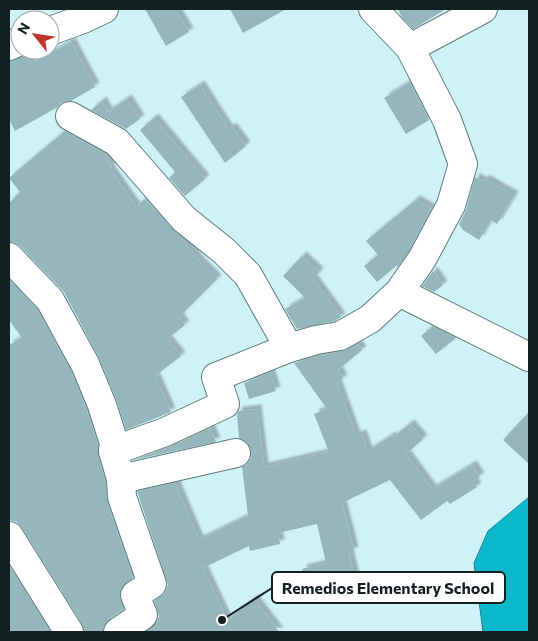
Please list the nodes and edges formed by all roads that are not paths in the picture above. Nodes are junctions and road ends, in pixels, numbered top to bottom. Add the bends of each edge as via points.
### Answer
1 (104, 9) edge
2 (373, 9) edge
3 (483, 9) edge
4 (60, 27) edge
5 (410, 48) junction
6 (70, 116) dead end
7 (9, 257) edge
8 (399, 292) junction
9 (289, 348) junction
10 (529, 357) edge
11 (113, 451) junction
12 (236, 453) dead end
13 (121, 479) junction
14 (9, 536) edge
15 (69, 632) edge
16 (118, 632) edge

1 - 4 street
2 - 5 street
3 - 5 street
5 - 8 street via 447,120 463,164 451,205 422,259
6 - 9 street via 117,142 184,219 248,275
7 - 11 street via 50,300 86,364 114,443
8 - 9 street via 370,319 340,336
8 - 10 street
9 - 11 street via 216,377 225,404 166,432
11 - 13 street
12 - 13 street
13 - 16 street via 122,498 152,584 135,595 144,615
14 - 15 street

